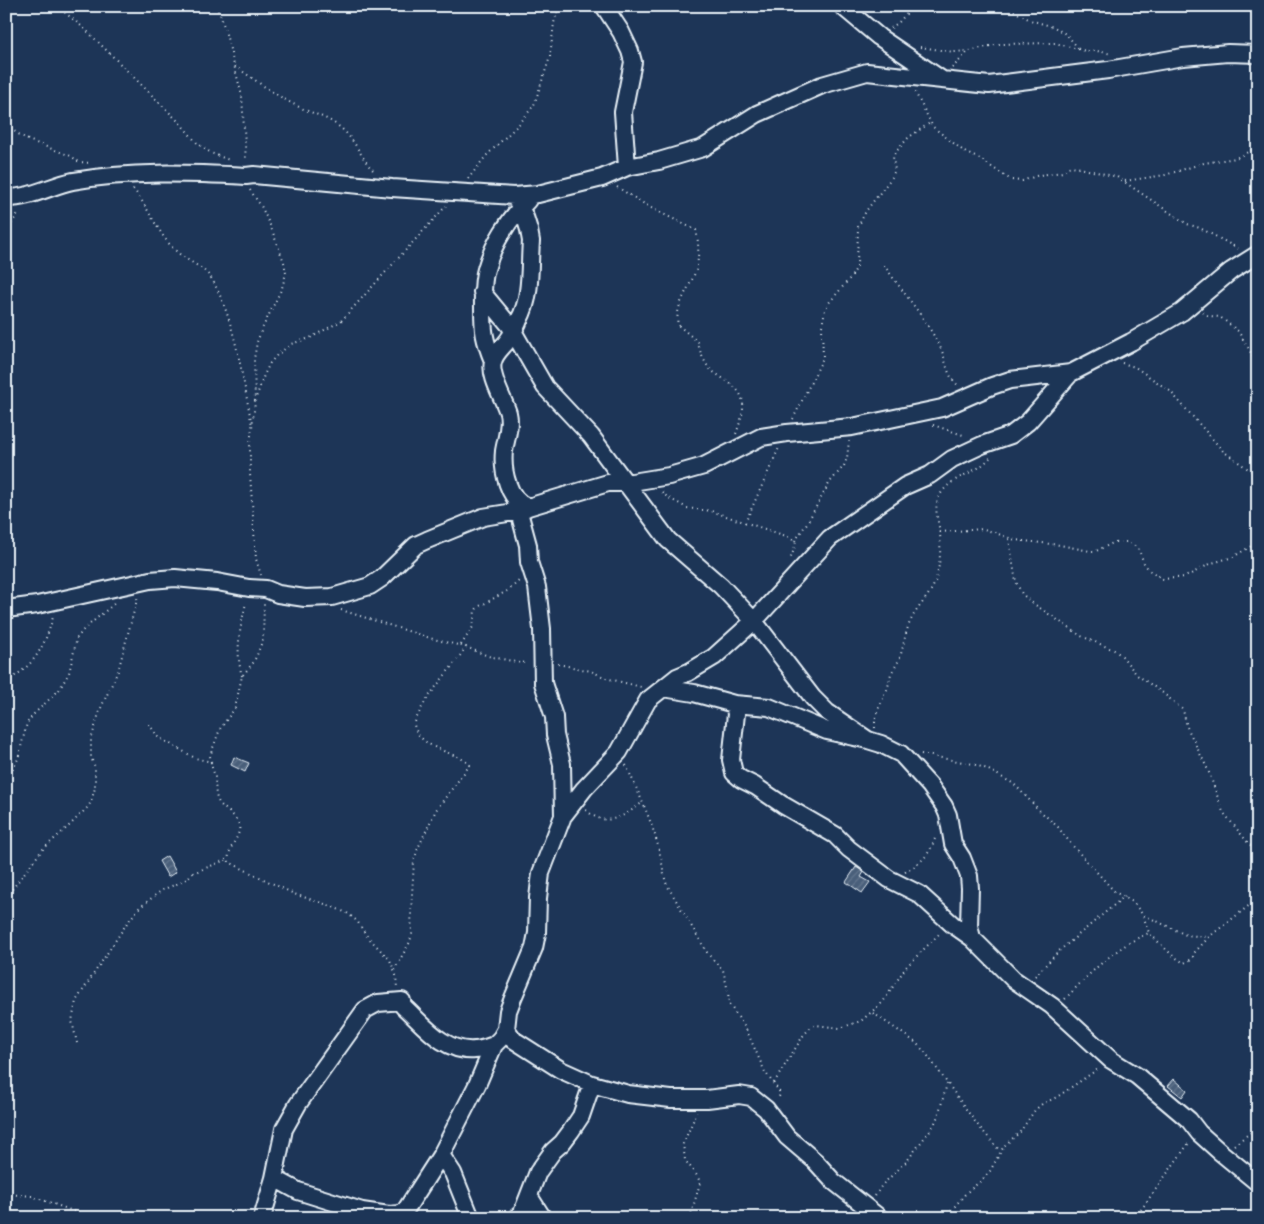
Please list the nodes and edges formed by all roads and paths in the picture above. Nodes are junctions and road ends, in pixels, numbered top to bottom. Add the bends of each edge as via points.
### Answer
1 (57, 6) edge
2 (215, 6) edge
3 (559, 6) edge
4 (604, 6) edge
5 (842, 6) edge
6 (913, 6) edge
7 (1005, 6) edge
8 (890, 30) dead end
9 (916, 46) dead end
10 (1079, 49) junction
11 (969, 51) junction
12 (1113, 54) dead end
13 (1258, 54) edge
14 (234, 65) junction
15 (913, 78) junction
16 (943, 80) junction
17 (930, 123) junction
18 (6, 126) edge
19 (1258, 147) edge
20 (231, 161) dead end
21 (94, 165) dead end
22 (627, 167) junction
23 (121, 175) junction
24 (246, 176) junction
25 (602, 178) junction
26 (1125, 181) junction
27 (392, 188) junction
28 (458, 192) junction
29 (6, 198) edge
30 (518, 201) junction
31 (1257, 254) edge
32 (884, 265) dead end
33 (482, 292) junction
34 (1192, 303) junction
35 (513, 330) junction
36 (493, 360) junction
37 (1120, 362) dead end
38 (1258, 367) edge
39 (1071, 373) junction
40 (974, 394) junction
41 (254, 404) junction
42 (932, 425) dead end
43 (252, 427) junction
44 (852, 427) junction
45 (787, 433) junction
46 (987, 451) junction
47 (727, 454) junction
48 (669, 476) junction
49 (1258, 476) edge
50 (626, 483) junction
51 (521, 505) junction
52 (745, 523) junction
53 (940, 532) junction
54 (1009, 538) junction
55 (795, 541) junction
56 (1258, 542) edge
57 (530, 563) junction
58 (142, 582) junction
59 (787, 585) junction
60 (249, 588) junction
61 (266, 589) junction
62 (57, 600) junction
63 (117, 601) dead end
64 (6, 609) edge
65 (338, 610) dead end
66 (754, 621) junction
67 (460, 645) junction
68 (466, 647) junction
69 (544, 661) junction
70 (242, 676) junction
71 (6, 681) edge
72 (661, 689) junction
73 (734, 704) junction
74 (149, 724) dead end
75 (874, 742) junction
76 (619, 752) junction
77 (901, 754) junction
78 (211, 762) junction
79 (6, 783) edge
80 (575, 800) junction
81 (643, 802) junction
82 (563, 816) junction
83 (937, 833) dead end
84 (1258, 852) edge
85 (228, 859) junction
86 (889, 879) junction
87 (1125, 896) junction
88 (6, 897) edge
89 (1258, 901) edge
90 (1143, 915) junction
91 (952, 924) junction
92 (1149, 934) junction
93 (1209, 937) junction
94 (972, 938) junction
95 (394, 970) junction
96 (1028, 989) junction
97 (402, 1002) junction
98 (1056, 1009) junction
99 (872, 1013) junction
100 (506, 1029) junction
101 (77, 1043) dead end
102 (494, 1045) junction
103 (1111, 1060) junction
104 (774, 1083) junction
105 (947, 1083) junction
106 (592, 1084) junction
107 (698, 1099) junction
108 (768, 1113) junction
109 (1258, 1128) edge
110 (1199, 1133) junction
111 (1218, 1151) junction
112 (1000, 1152) junction
113 (441, 1155) junction
114 (274, 1178) junction
115 (1258, 1183) edge
116 (6, 1194) edge
117 (529, 1196) junction
118 (875, 1213) edge
119 (92, 1218) edge
120 (262, 1218) edge
121 (471, 1218) edge
122 (516, 1218) edge
123 (543, 1218) edge
124 (690, 1218) edge
125 (945, 1218) edge
126 (1135, 1218) edge

1 - 20 path via 86,30 198,144
2 - 14 path
3 - 28 path via 550,56 534,105 486,156
4 - 22 street via 621,32 633,62 623,112
5 - 16 street via 878,37
6 - 8 path
7 - 10 path via 1030,20 1054,27 1067,35
9 - 11 path
10 - 11 path via 1055,43 1012,43
10 - 12 path
11 - 16 path
13 - 16 street via 1183,56 1108,70 989,85
14 - 24 path via 244,109
14 - 27 path via 264,87 345,131 367,164
15 - 16 street
15 - 17 path
15 - 22 street via 867,72 822,85 756,114 704,148
17 - 26 path via 966,153 980,158 1017,182 1063,172 1072,166 1110,174
17 - 45 path via 909,137 894,154 892,177 858,227 857,267 825,310 823,358
18 - 21 path via 28,140 79,162
19 - 26 path via 1236,158
22 - 25 street
23 - 24 street
23 - 29 street via 72,182
23 - 43 path via 138,195 165,239 212,278 233,336
24 - 27 street via 254,174
24 - 41 path via 275,238 286,273 257,342
25 - 30 street
25 - 47 path via 651,208 696,230 696,268 676,316 678,326 698,342 699,352 710,369 737,390 743,402 739,426
26 - 31 path via 1187,224
27 - 28 street
28 - 30 street
28 - 41 path via 341,321 291,344 277,355 264,375
30 - 33 street via 492,250
30 - 35 street via 530,232 529,279 527,301
31 - 34 street
32 - 40 path via 941,349 950,376
33 - 35 street
33 - 36 street via 484,341
34 - 38 path via 1206,314 1220,317 1238,331
34 - 39 street via 1131,342
35 - 36 street
35 - 50 street via 545,387 591,436
36 - 51 street via 493,371 508,414 504,453 506,475 510,489
37 - 49 path via 1136,367 1170,391 1223,451
39 - 40 street via 1010,380
39 - 46 street via 1017,431
40 - 44 street via 942,408
41 - 43 path
42 - 46 path via 959,433
43 - 61 path via 253,530 256,559
44 - 45 street
44 - 55 path via 844,466 830,482
45 - 47 street via 761,437
45 - 52 path
46 - 53 path via 975,470 957,479 942,493 936,509
46 - 59 street via 952,459 930,476 905,486 830,538
47 - 48 street via 704,466
48 - 50 street
48 - 52 path via 662,491 667,497 687,508 711,511
50 - 51 street via 608,483 550,502
50 - 66 street via 668,540 721,586
51 - 57 street
51 - 61 street via 416,545 382,578 354,592 332,598 305,598
52 - 55 path
53 - 54 path via 984,529
53 - 75 path via 935,584 911,619 899,660 877,712
54 - 56 path via 1090,551 1115,542 1128,542 1138,548 1149,570 1163,579 1185,577 1212,563 1233,557
54 - 84 path via 1016,582 1022,594 1081,636 1114,650 1137,675 1183,710 1223,812
55 - 59 path via 796,548 787,570
57 - 67 path via 522,578 509,590 478,607 474,626
57 - 69 street via 537,587
58 - 60 street via 175,578
58 - 62 street
58 - 88 path via 118,671 100,710 91,740 91,758 95,767 91,802 42,850
59 - 66 street
60 - 61 street
60 - 70 path via 238,642
61 - 70 path via 263,639 253,663
62 - 64 street
62 - 71 path via 45,642 37,656
63 - 79 path via 77,638 69,673 59,690 27,723 18,759
65 - 67 path
66 - 72 street via 714,657
66 - 75 street via 813,698 827,712
67 - 68 path
68 - 69 path via 521,663
68 - 95 path via 427,700 415,723 414,728 436,748 470,766 436,810 418,848 414,861 412,934
69 - 72 path via 591,671 633,686
69 - 82 street via 543,683 554,717 562,764
70 - 78 path via 235,708 220,729 210,756
72 - 73 street via 694,693
72 - 76 street via 648,700
73 - 75 street via 769,707 827,731
73 - 86 street via 736,714 731,760 734,773 835,835
74 - 78 path via 158,737 195,758
75 - 77 street
76 - 80 street
76 - 81 path
77 - 87 path via 962,760 1014,784 1058,826 1116,892
77 - 94 street via 930,786 948,815 953,844 969,876
78 - 85 path via 217,798 239,824
80 - 81 path via 594,817 604,819 618,818
80 - 82 street
81 - 104 path via 665,879 708,954 723,970 728,1004 746,1029 765,1072
82 - 100 street via 542,874 534,948 508,1011
83 - 86 path via 923,861
85 - 95 path via 235,866 284,890 347,913 386,955
85 - 101 path via 162,890 139,908 76,1001 72,1021
86 - 91 street via 919,894
87 - 90 path
87 - 96 path via 1059,951
89 - 93 path
90 - 92 path
90 - 93 path via 1186,935
91 - 94 street
91 - 99 path via 906,967
92 - 93 path via 1184,963 1192,959
92 - 98 path via 1114,952
94 - 96 street via 1013,979
95 - 97 path
96 - 98 street
97 - 102 street via 428,1030 460,1050
97 - 114 street via 378,1003 360,1017 284,1129
98 - 103 street
99 - 104 path via 861,1021 840,1028 816,1025 810,1028
99 - 105 path via 915,1042
100 - 102 street
100 - 106 street via 514,1040 535,1054
102 - 113 street
103 - 110 street via 1137,1076 1189,1120
103 - 112 path via 1042,1104
104 - 108 path via 780,1095
105 - 112 path
105 - 118 path via 934,1125 906,1162 882,1185
106 - 107 street via 647,1098
106 - 117 street via 580,1116 538,1172
107 - 108 street via 751,1097
107 - 124 path via 696,1114 683,1144 685,1160 700,1183
108 - 118 street via 787,1137 833,1181
109 - 111 path via 1235,1145
110 - 111 street
110 - 126 path
111 - 115 street
112 - 125 path via 990,1171
113 - 114 street via 405,1212 396,1215 362,1210 313,1196
113 - 121 street via 453,1173
114 - 120 street
116 - 119 path via 32,1196
117 - 122 street via 522,1213
117 - 123 street

